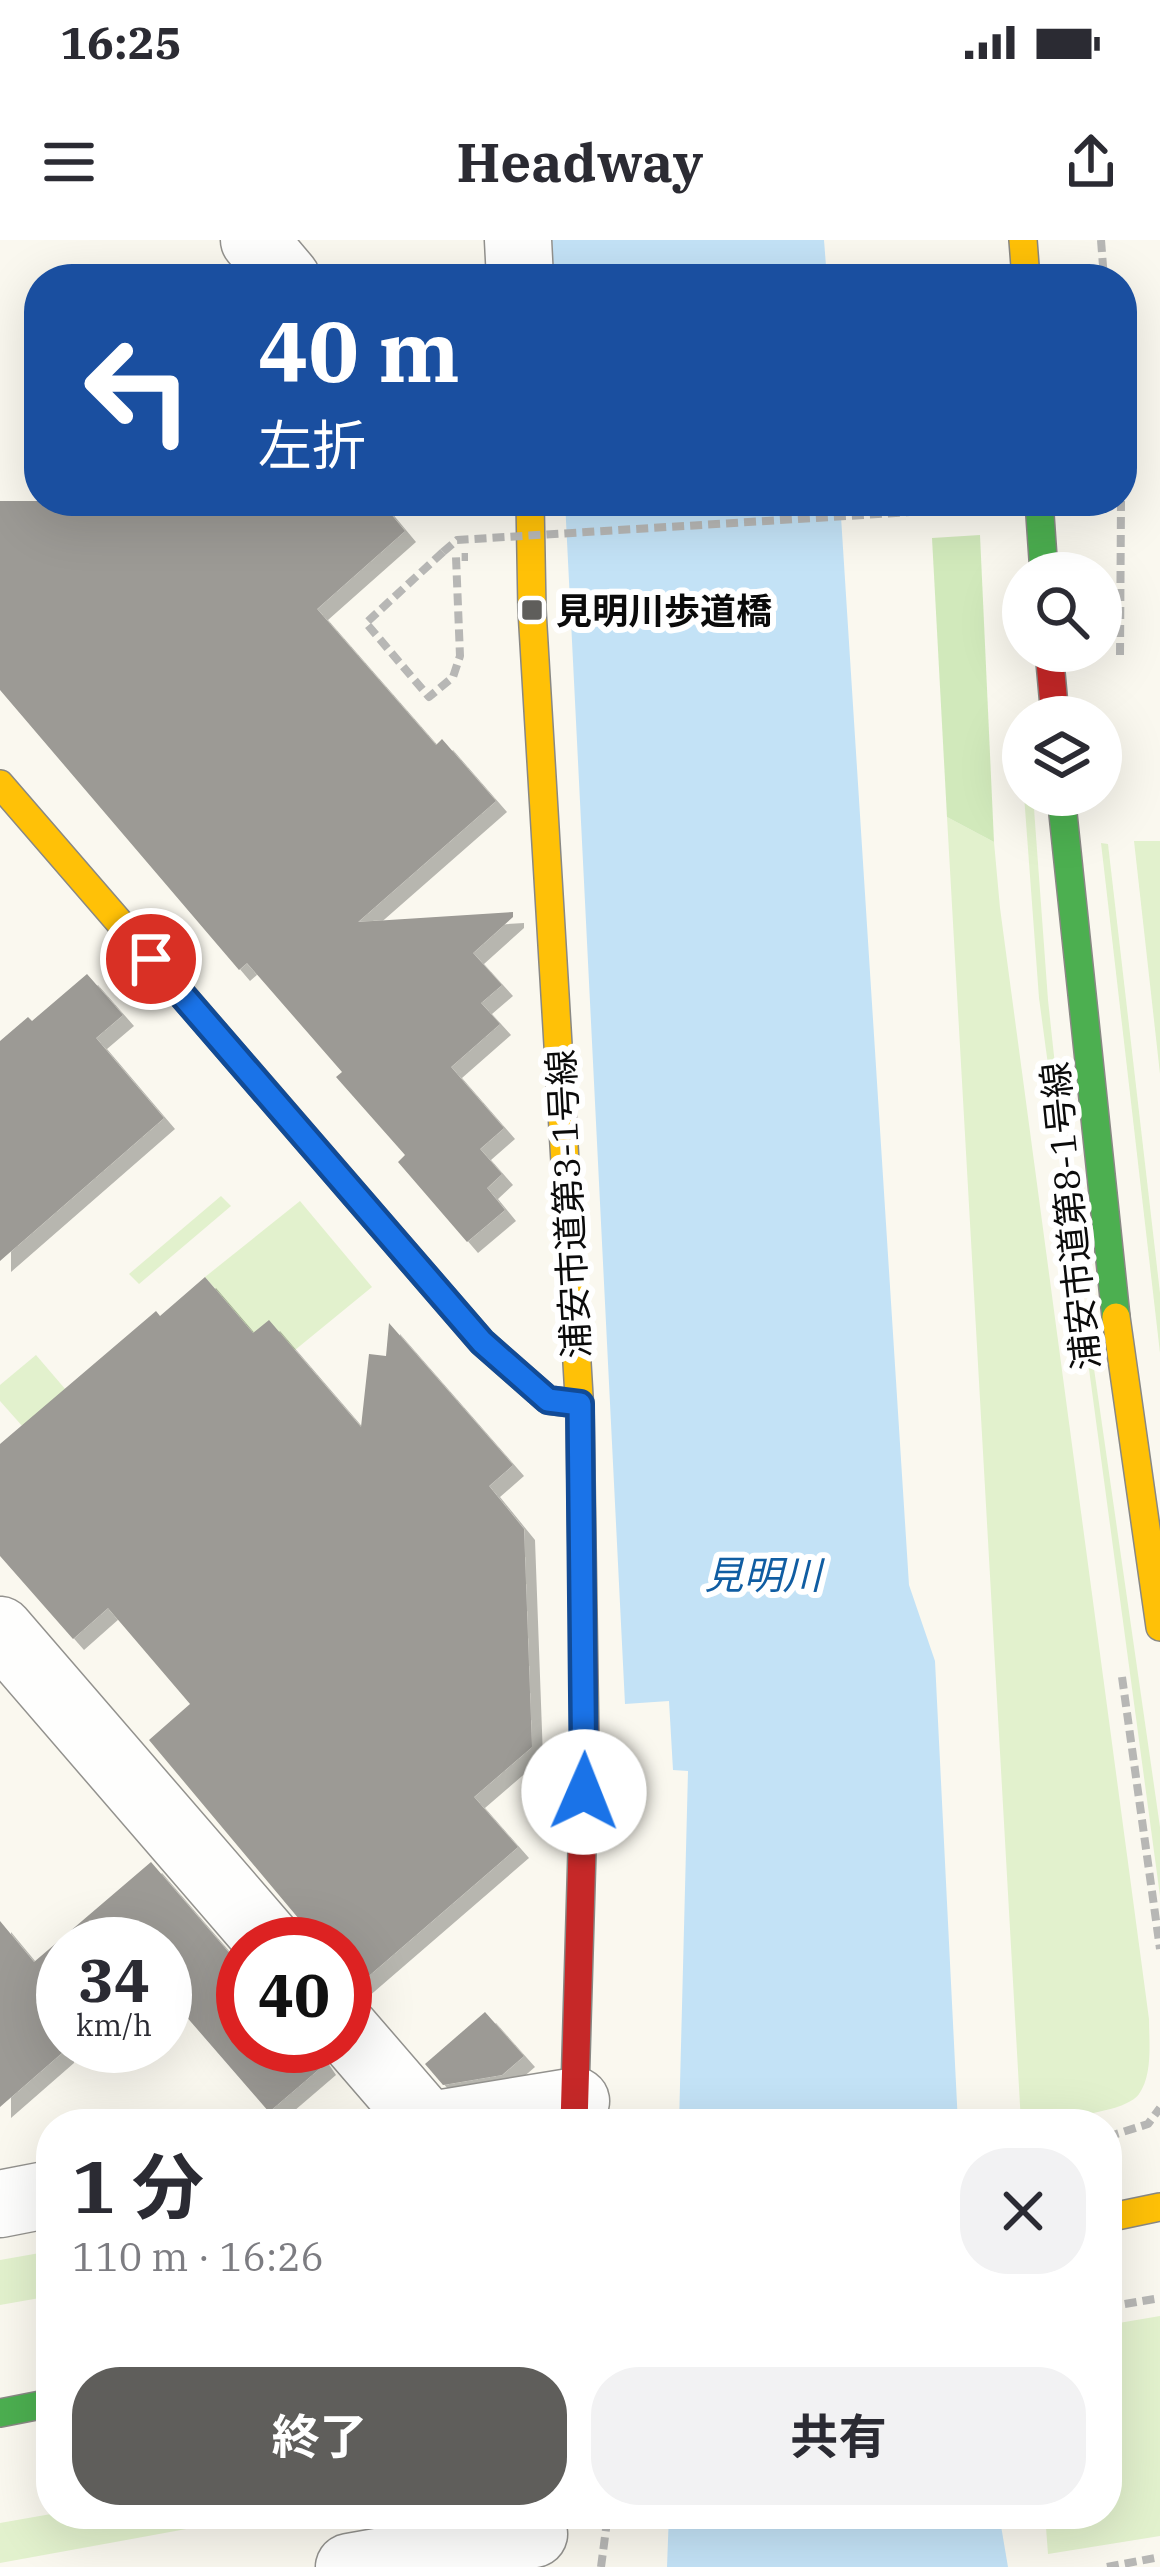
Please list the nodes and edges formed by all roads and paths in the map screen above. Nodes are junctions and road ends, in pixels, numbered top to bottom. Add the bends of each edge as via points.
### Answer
1 (254, 240) edge
2 (274, 264) edge
3 (519, 516) edge
4 (847, 516) edge
5 (1041, 516) edge
6 (1043, 552) edge
7 (457, 581) dead end
8 (0, 784) edge
9 (1063, 816) edge
10 (580, 1404) junction
11 (1160, 1627) edge
12 (0, 1630) edge
13 (249, 1917) edge
14 (372, 2058) edge
15 (1160, 2108) edge
16 (418, 2109) edge
17 (575, 2109) edge
18 (1122, 2132) edge
19 (36, 2197) edge
20 (0, 2204) edge
21 (1160, 2207) edge
22 (1122, 2215) edge
23 (1160, 2298) edge
24 (1122, 2304) edge
25 (36, 2406) edge
26 (0, 2413) edge
27 (606, 2529) edge
28 (533, 2538) edge
29 (1160, 2558) edge
30 (349, 2567) edge
31 (601, 2567) edge
32 (1107, 2567) edge

1 - 2 street
3 - 10 street, 浦安市道第3-1号線
4 - 7 path, bridge via 457,540 366,623 429,697 453,677 460,656
5 - 6 street
8 - 10 street via 482,1342 548,1400
9 - 11 street, 浦安市道第8-1号線 via 1119,1343
10 - 17 street, 浦安市道第3-1号線 via 585,1748
12 - 13 street
14 - 16 street
15 - 18 path via 1148,2124
19 - 20 street
21 - 22 street
23 - 24 path
25 - 26 street
27 - 31 path
28 - 30 street
29 - 32 path

